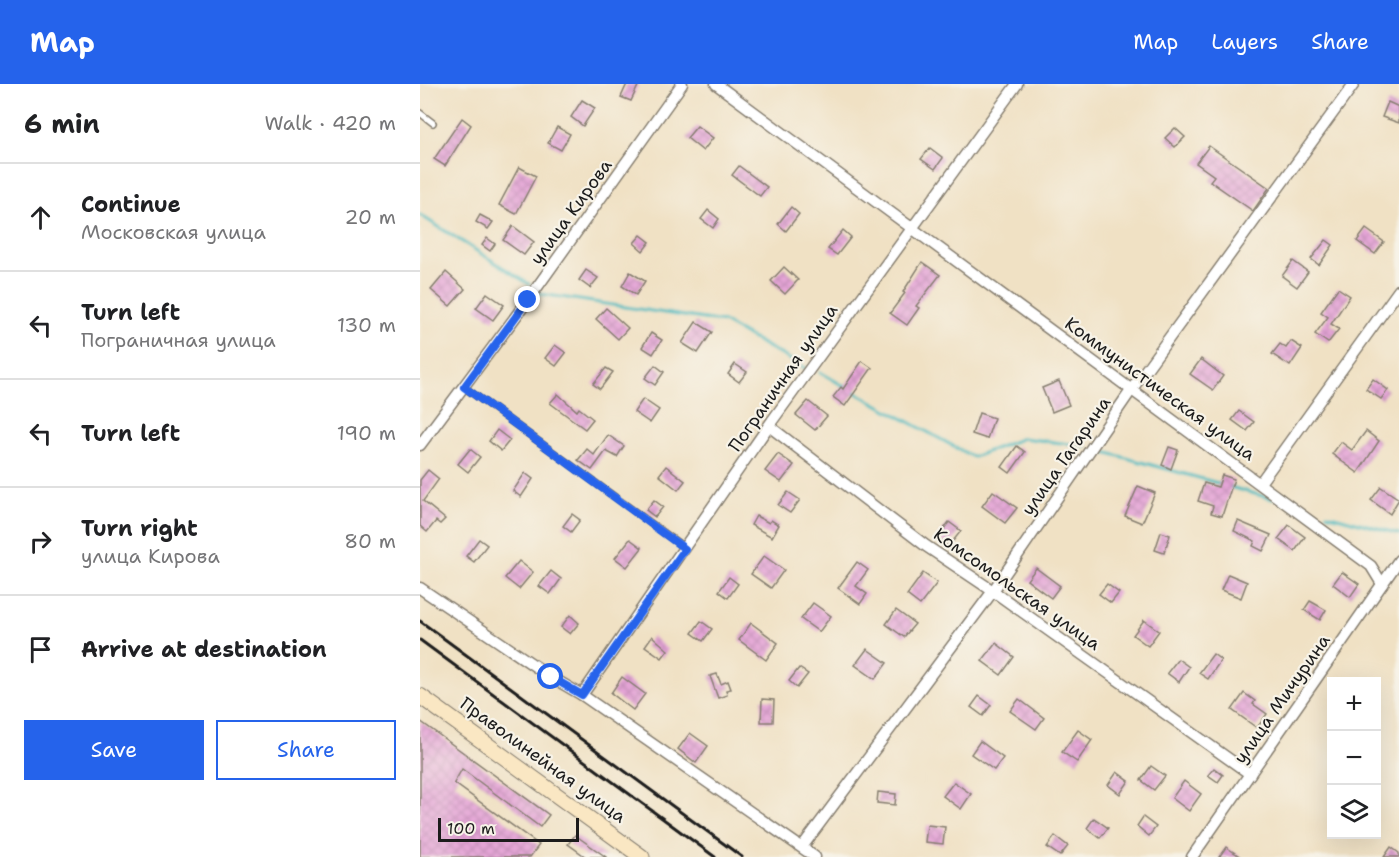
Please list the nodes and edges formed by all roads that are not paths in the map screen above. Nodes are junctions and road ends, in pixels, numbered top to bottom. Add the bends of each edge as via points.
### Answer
1 (682, 84) edge
2 (716, 84) edge
3 (1017, 84) edge
4 (1354, 84) edge
5 (420, 113) edge
6 (433, 123) dead end
7 (910, 229) junction
8 (1399, 290) edge
9 (464, 387) junction
10 (1132, 389) junction
11 (769, 426) junction
12 (420, 445) edge
13 (1260, 483) junction
14 (685, 549) junction
15 (1399, 560) edge
16 (1382, 584) junction
17 (420, 588) edge
18 (993, 591) junction
19 (582, 695) junction
20 (420, 696) edge
21 (1250, 774) junction
22 (802, 847) junction
23 (642, 857) edge
24 (815, 857) edge
25 (1192, 857) edge

1 - 9 street, улица Кирова
2 - 7 street, Коммунистическая улица
3 - 7 street, Пограничная улица
4 - 10 street, улица Гагарина
5 - 6 lane
7 - 10 street, Коммунистическая улица
7 - 11 street, Пограничная улица
8 - 13 street
9 - 12 street, улица Кирова
9 - 14 lane
10 - 13 street, Коммунистическая улица
10 - 18 street, улица Гагарина
11 - 14 street, Пограничная улица
11 - 18 street, Комсомольская улица via 926,546
13 - 16 street, Коммунистическая улица via 1371,566
14 - 19 street, Пограничная улица
15 - 16 street, улица Мичурина
16 - 21 street, улица Мичурина
17 - 19 street
18 - 21 street, Комсомольская улица
18 - 22 street, улица Гагарина
19 - 22 street
20 - 23 main road, Праволинейная улица
21 - 25 street, улица Мичурина
22 - 24 street

